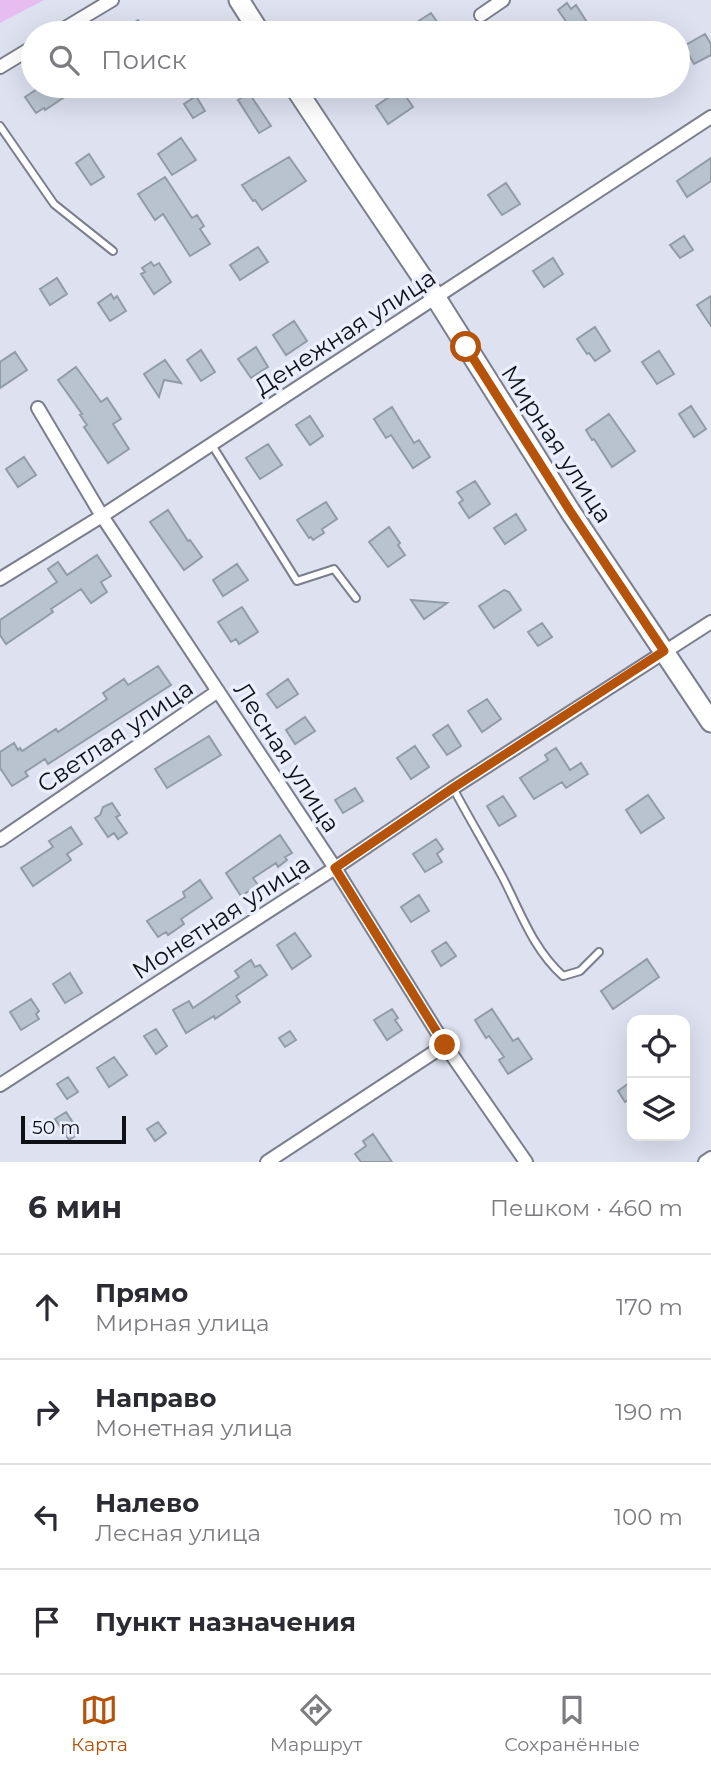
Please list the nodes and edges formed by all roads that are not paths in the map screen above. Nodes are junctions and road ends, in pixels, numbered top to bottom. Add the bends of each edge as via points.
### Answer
1 (112, 0) edge
2 (239, 0) edge
3 (503, 0) edge
4 (481, 15) dead end
5 (77, 21) edge
6 (252, 21) edge
7 (21, 54) edge
8 (0, 67) edge
9 (302, 98) edge
10 (711, 117) edge
11 (0, 126) edge
12 (113, 251) dead end
13 (436, 298) junction
14 (38, 408) dead end
15 (212, 445) junction
16 (102, 516) junction
17 (0, 579) edge
18 (356, 598) dead end
19 (711, 622) edge
20 (664, 651) junction
21 (218, 691) junction
22 (711, 722) edge
23 (453, 788) junction
24 (0, 840) edge
25 (335, 868) junction
26 (599, 952) dead end
27 (445, 1045) junction
28 (0, 1086) edge
29 (711, 1158) edge
30 (267, 1162) edge
31 (526, 1162) edge
32 (705, 1162) edge

1 - 5 street
2 - 6 street
3 - 4 street
7 - 8 street
9 - 13 street, Мирная улица
10 - 13 street, Денежная улица
11 - 12 lane via 54,204
13 - 15 street, Денежная улица
13 - 20 street, Мирная улица
14 - 16 street, Лесная улица
15 - 16 street, Денежная улица
15 - 18 lane via 297,581 334,569
16 - 17 street, Денежная улица
16 - 21 street, Лесная улица
19 - 20 street, Монетная улица
20 - 22 street, Мирная улица
20 - 23 street, Монетная улица
21 - 24 street, Светлая улица
21 - 25 street, Лесная улица
23 - 25 street, Монетная улица
23 - 26 lane via 534,943 557,971 563,976 580,971
25 - 27 street, Лесная улица
25 - 28 street, Монетная улица
27 - 30 street
27 - 31 street, Лесная улица
29 - 32 street

